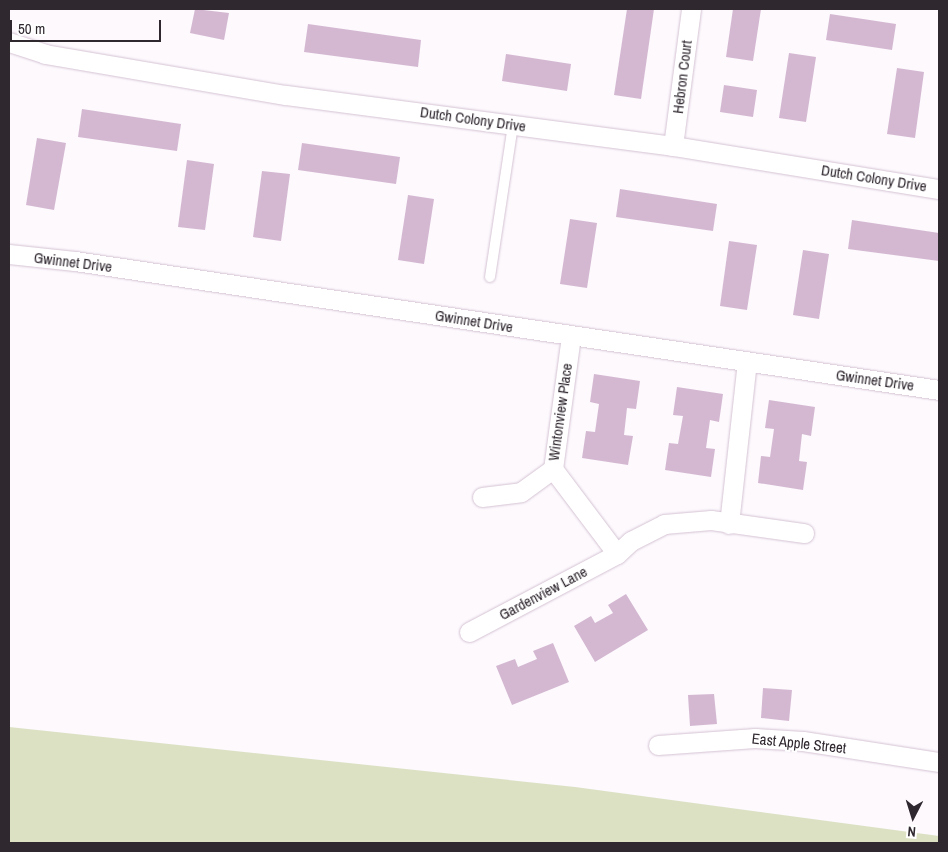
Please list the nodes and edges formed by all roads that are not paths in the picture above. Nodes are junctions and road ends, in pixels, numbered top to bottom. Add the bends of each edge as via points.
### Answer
1 (691, 9) edge
2 (9, 42) edge
3 (513, 124) junction
4 (673, 146) junction
5 (939, 189) edge
6 (9, 254) edge
7 (490, 277) dead end
8 (571, 336) junction
9 (747, 362) junction
10 (939, 390) edge
11 (553, 469) junction
12 (482, 496) dead end
13 (729, 524) junction
14 (804, 533) dead end
15 (617, 554) junction
16 (469, 632) dead end
17 (658, 745) dead end
18 (939, 762) edge

1 - 4 street, Hebron Court
2 - 3 street, Dutch Colony Drive via 45,54 266,91
3 - 4 street, Dutch Colony Drive
3 - 7 lane
4 - 5 street, Dutch Colony Drive
6 - 8 street, Gwinnet Drive via 85,262
8 - 9 street, Gwinnet Drive
8 - 11 street, Wintonview Place
9 - 10 street, Gwinnet Drive
9 - 13 street
11 - 12 street, Wintonview Place via 521,492
11 - 15 street
13 - 14 street, Gardenview Lane
13 - 15 street, Gardenview Lane via 692,519 664,524 631,541
15 - 16 street, Gardenview Lane
17 - 18 street, East Apple Street via 755,738 802,741

